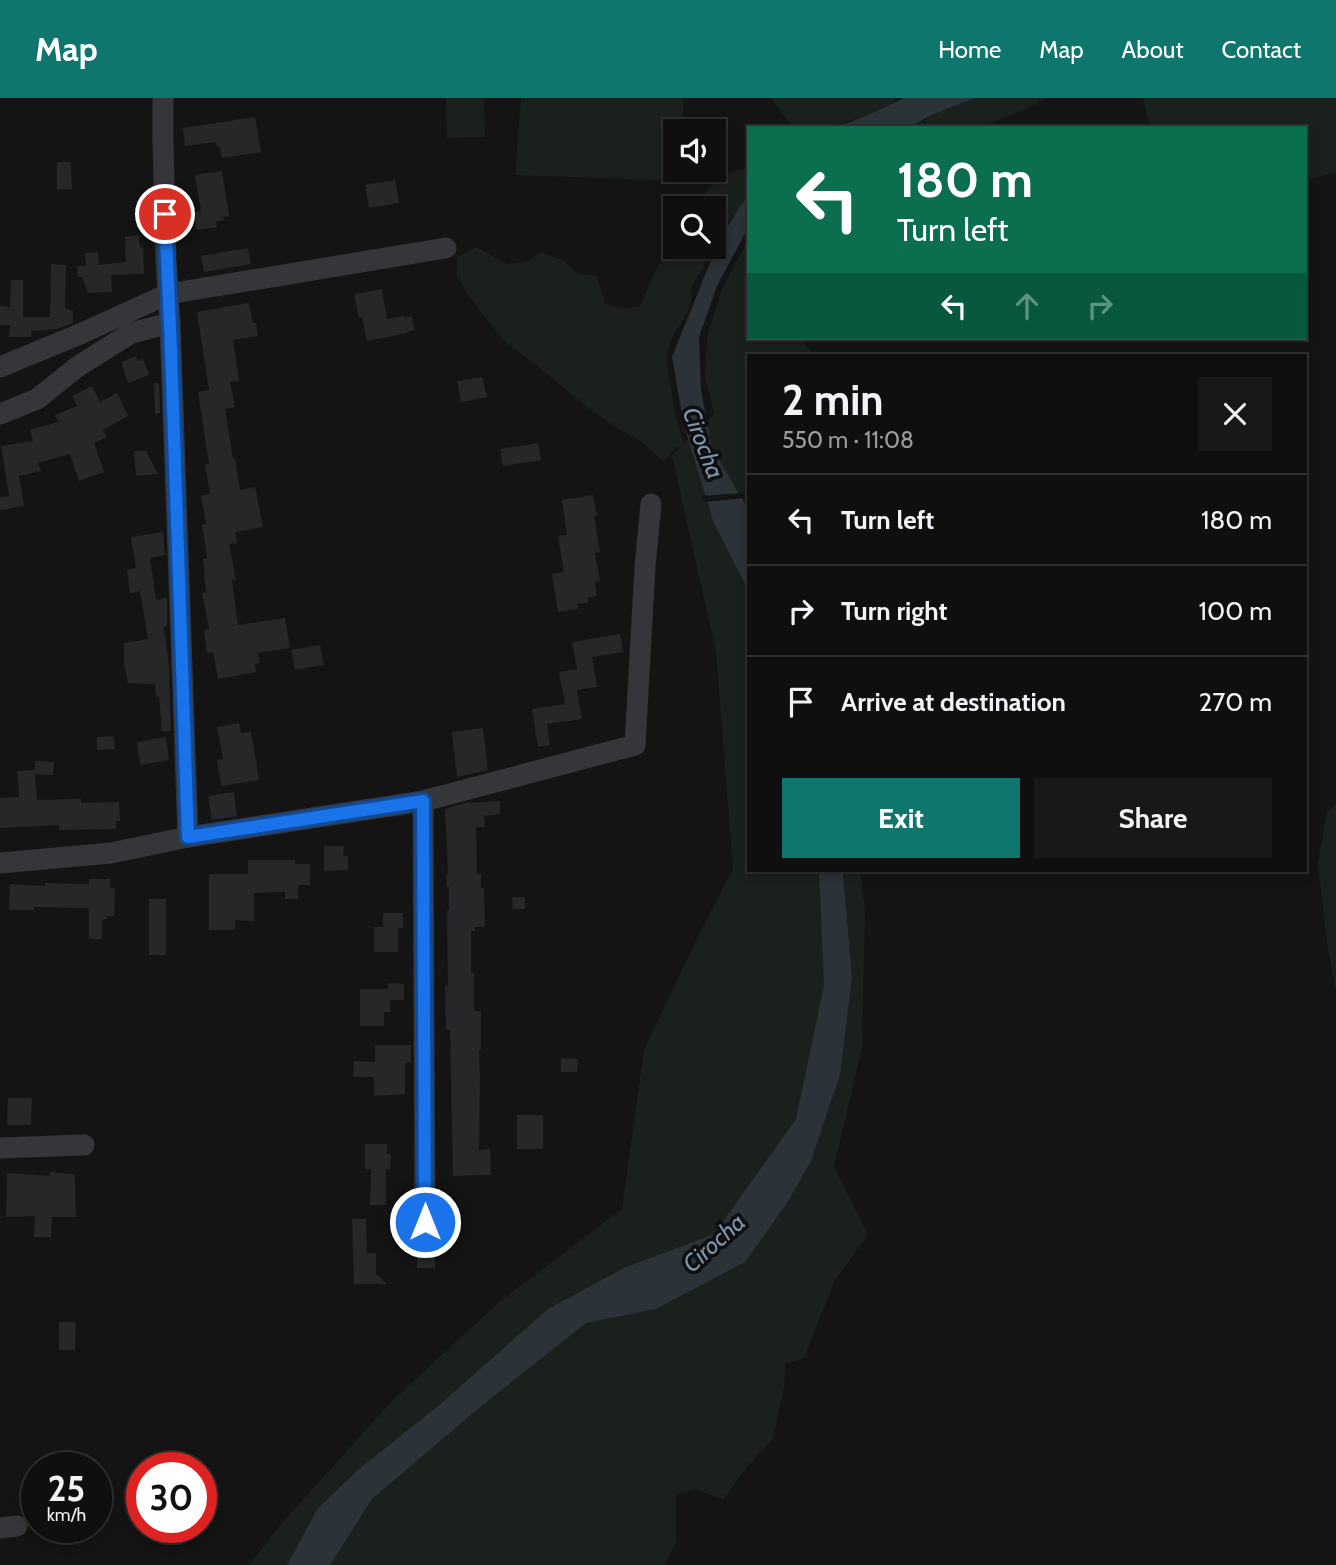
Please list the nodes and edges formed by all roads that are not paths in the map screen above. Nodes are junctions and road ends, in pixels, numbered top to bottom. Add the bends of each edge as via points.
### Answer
1 (163, 98) edge
2 (446, 248) dead end
3 (168, 294) junction
4 (170, 323) junction
5 (1, 367) edge
6 (0, 414) edge
7 (651, 504) dead end
8 (423, 801) junction
9 (188, 837) junction
10 (0, 863) edge
11 (84, 1145) dead end
12 (0, 1148) edge
13 (425, 1222) dead end

1 - 3 street
2 - 3 street
3 - 4 street
3 - 5 street
4 - 6 street via 131,333 37,399
4 - 9 street
7 - 8 street via 635,745
8 - 9 street
8 - 13 street
9 - 10 street via 111,853
11 - 12 street

